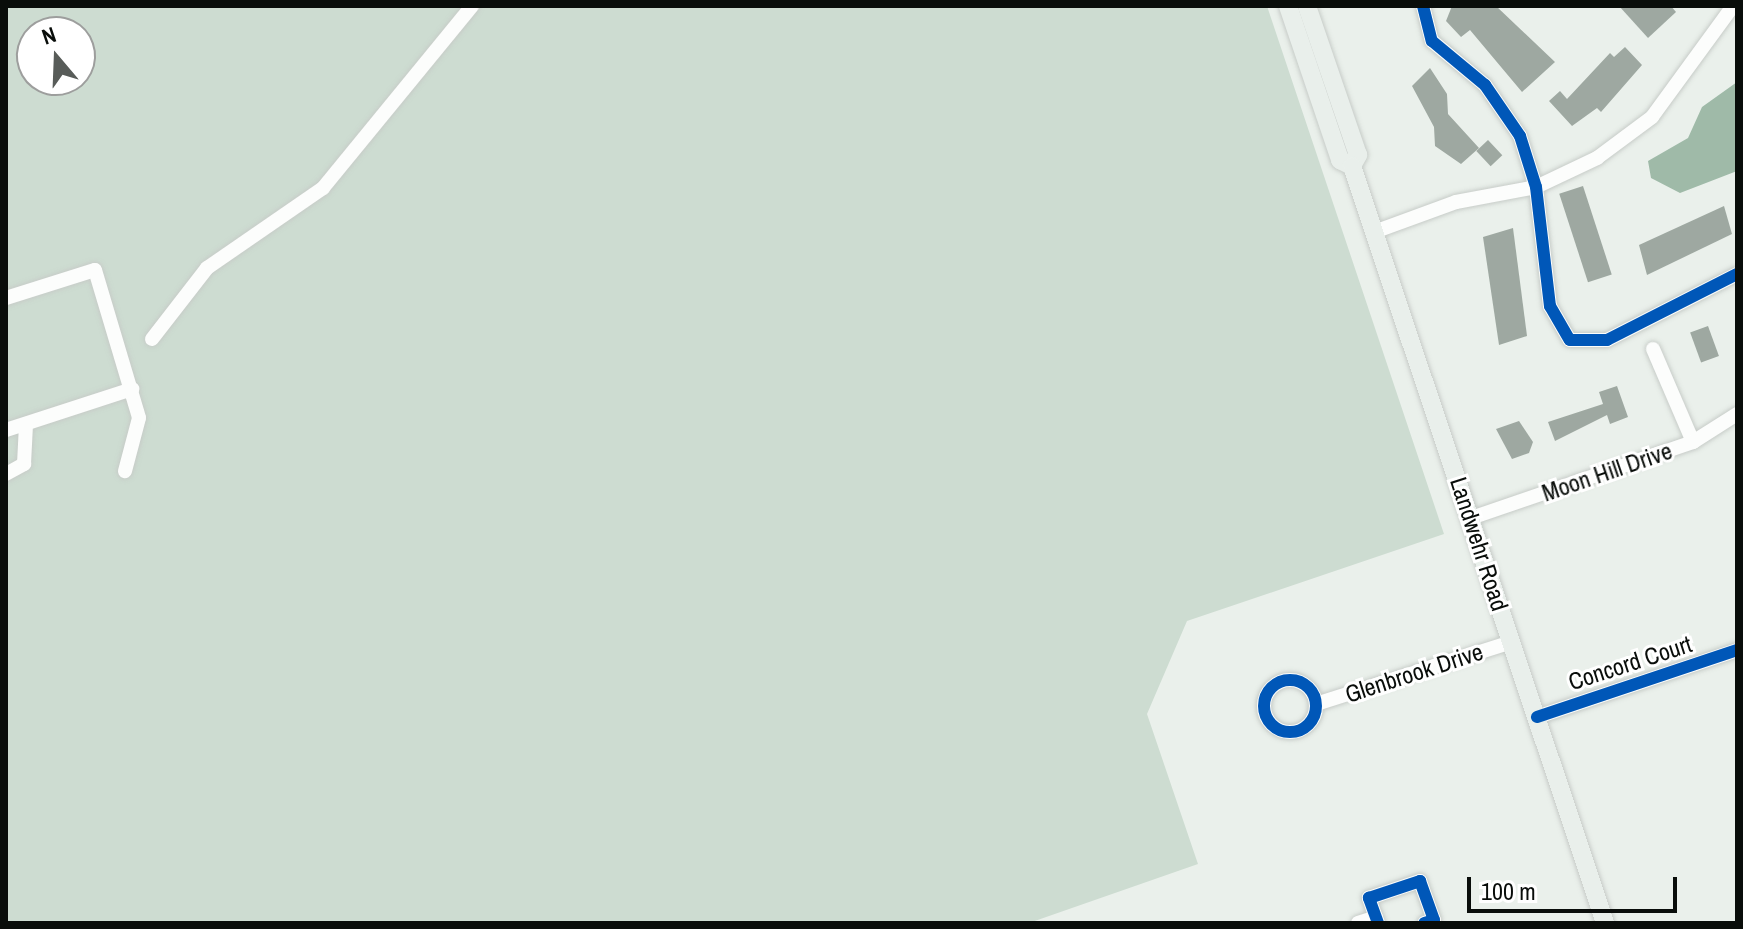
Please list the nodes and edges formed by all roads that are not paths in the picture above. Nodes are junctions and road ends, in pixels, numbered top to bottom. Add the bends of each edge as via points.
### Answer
1 (472, 6) edge
2 (1288, 6) edge
3 (1307, 6) edge
4 (1423, 6) edge
5 (1733, 6) edge
6 (1352, 166) junction
7 (1536, 187) junction
8 (1374, 232) junction
9 (1737, 274) edge
10 (6, 298) edge
11 (152, 339) dead end
12 (1653, 349) dead end
13 (132, 389) junction
14 (1737, 414) edge
15 (26, 424) junction
16 (6, 430) edge
17 (1693, 442) junction
18 (125, 471) dead end
19 (6, 474) edge
20 (1471, 518) junction
21 (1512, 642) junction
22 (1737, 650) edge
23 (1316, 704) dead end
24 (1537, 717) junction
25 (1377, 920) edge
26 (1358, 923) edge
27 (1424, 923) edge
28 (1605, 923) edge

1 - 11 street via 323,188 207,268
2 - 6 main road, Landwehr Road via 1340,160
3 - 6 main road, Landwehr Road via 1358,155
4 - 7 street via 1432,41 1485,85 1520,136
5 - 7 street via 1652,117 1597,158
6 - 8 main road, Landwehr Road
7 - 8 street via 1456,202
7 - 9 street via 1550,306 1570,340 1607,340
8 - 20 main road, Landwehr Road
10 - 13 street via 95,270
12 - 17 street
13 - 15 street
13 - 18 street via 139,426
14 - 17 street, Moon Hill Drive
15 - 16 street
15 - 19 street via 24,464
17 - 20 street, Moon Hill Drive
20 - 21 main road, Landwehr Road
21 - 23 street, Glenbrook Drive
21 - 24 main road, Landwehr Road
22 - 24 street, Concord Court
24 - 28 main road, Landwehr Road
25 - 26 street
25 - 27 street via 1369,898 1420,881 1434,920

